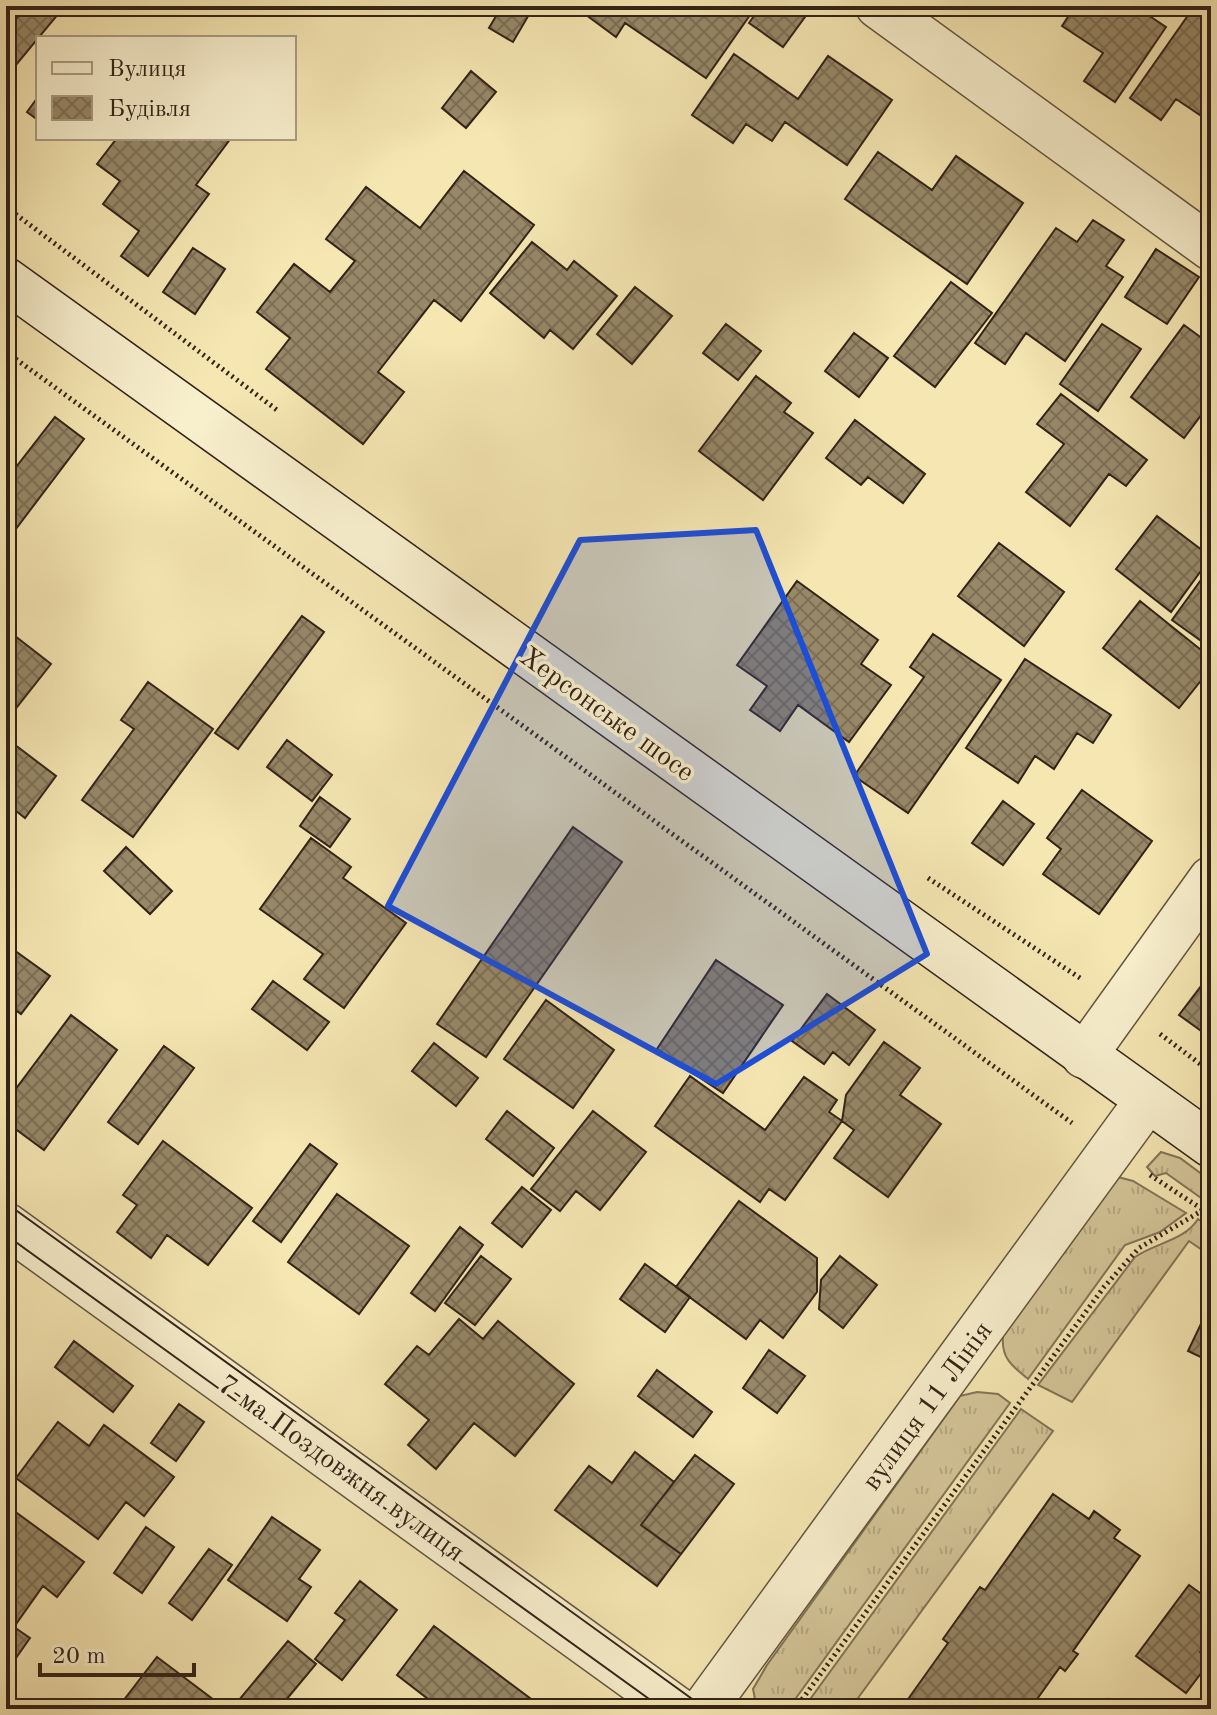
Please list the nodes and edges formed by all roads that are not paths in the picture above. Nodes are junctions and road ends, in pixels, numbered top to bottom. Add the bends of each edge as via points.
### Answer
1 (878, 6) edge
2 (1211, 248) edge
3 (6, 280) edge
4 (1211, 879) edge
5 (1084, 1056) junction
6 (1147, 1101) junction
7 (1211, 1145) edge
8 (6, 1225) edge
9 (677, 1709) edge
10 (704, 1709) edge

1 - 2 street
3 - 5 street, Херсонське шосе
4 - 5 street
5 - 6 street, Херсонське шосе
6 - 7 street, Херсонське шосе
6 - 10 street, вулиця 11 Лінія
8 - 9 street, 7-ма Поздовжня вулиця

